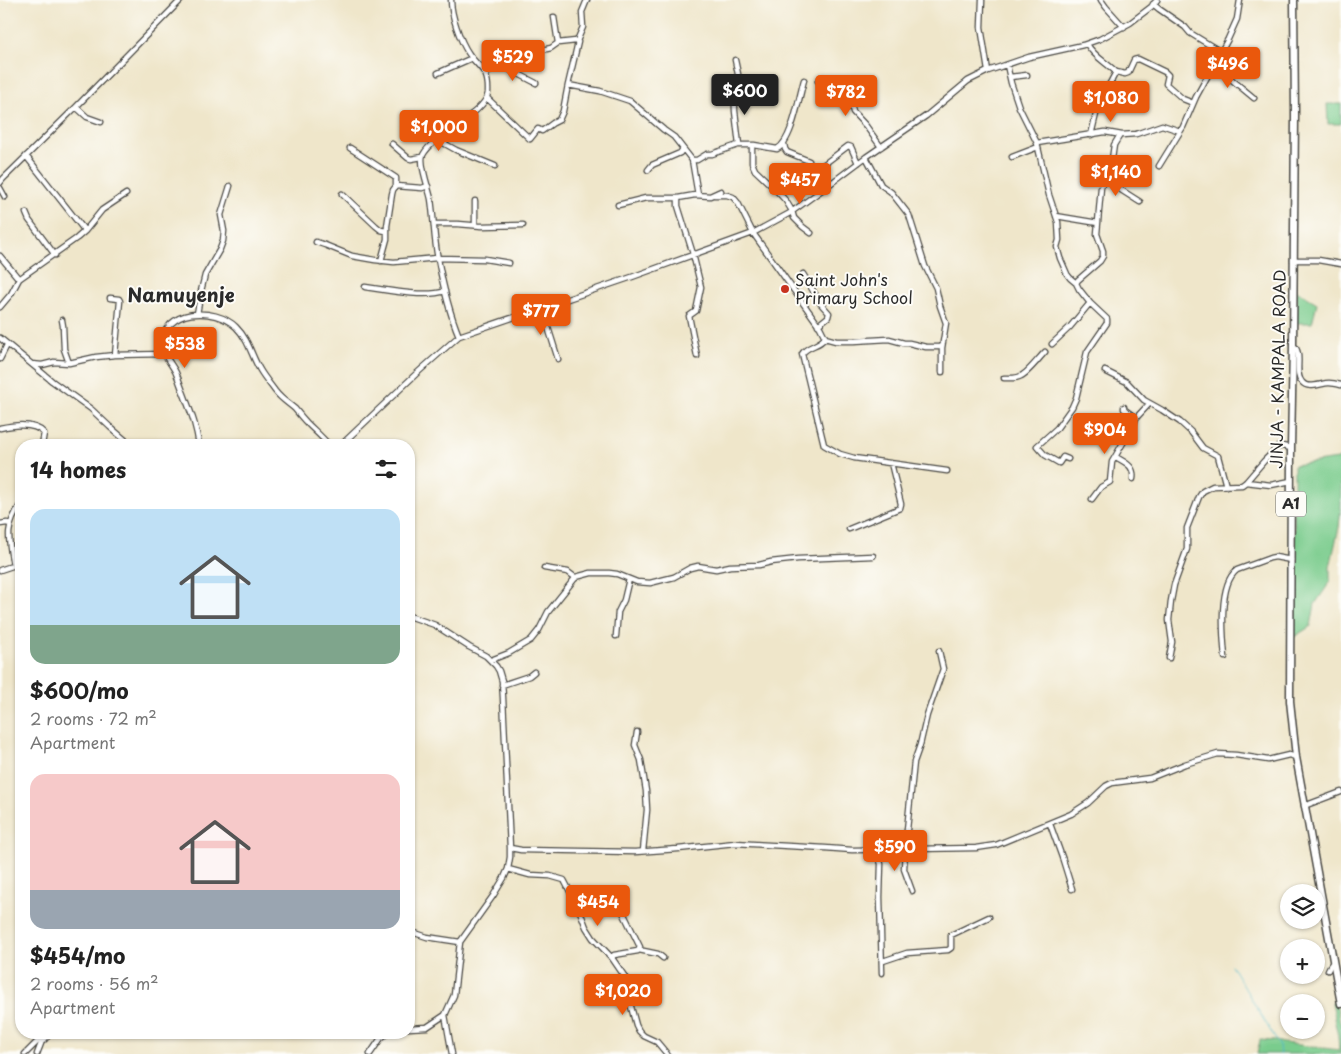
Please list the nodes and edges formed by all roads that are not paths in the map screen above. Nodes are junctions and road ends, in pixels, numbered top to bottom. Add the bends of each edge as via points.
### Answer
1 (181, 0) edge
2 (451, 0) edge
3 (587, 0) edge
4 (982, 0) edge
5 (1101, 0) edge
6 (1240, 0) edge
7 (1294, 0) edge
8 (1155, 2) edge
9 (554, 17) dead end
10 (1124, 27) junction
11 (578, 41) junction
12 (558, 43) junction
13 (1088, 44) junction
14 (1221, 52) junction
15 (472, 58) junction
16 (735, 60) dead end
17 (501, 63) junction
18 (1007, 65) junction
19 (1214, 65) junction
20 (988, 71) junction
21 (1116, 72) junction
22 (438, 73) dead end
23 (486, 74) junction
24 (1027, 75) dead end
25 (1010, 77) junction
26 (736, 79) junction
27 (747, 79) dead end
28 (804, 80) dead end
29 (818, 81) dead end
30 (536, 83) dead end
31 (568, 85) junction
32 (487, 98) junction
33 (1254, 98) dead end
34 (1193, 104) junction
35 (76, 107) junction
36 (100, 122) dead end
37 (1180, 131) junction
38 (1091, 135) junction
39 (1120, 135) junction
40 (438, 140) junction
41 (392, 144) dead end
42 (784, 144) junction
43 (739, 145) junction
44 (752, 145) junction
45 (1037, 145) junction
46 (881, 147) junction
47 (350, 148) dead end
48 (682, 149) junction
49 (26, 156) junction
50 (422, 157) junction
51 (866, 157) junction
52 (1012, 157) dead end
53 (692, 160) junction
54 (809, 162) dead end
55 (858, 163) junction
56 (495, 166) dead end
57 (1159, 166) dead end
58 (648, 170) dead end
59 (815, 171) dead end
60 (1105, 176) junction
61 (0, 183) edge
62 (230, 186) dead end
63 (396, 186) junction
64 (428, 186) junction
65 (0, 188) edge
66 (721, 191) dead end
67 (126, 194) dead end
68 (342, 194) dead end
69 (698, 195) junction
70 (714, 195) junction
71 (5, 197) dead end
72 (678, 198) junction
73 (475, 201) dead end
74 (1140, 202) dead end
75 (618, 205) dead end
76 (792, 211) junction
77 (26, 214) dead end
78 (1056, 216) junction
79 (1098, 223) junction
80 (435, 224) junction
81 (475, 225) junction
82 (523, 225) dead end
83 (85, 231) junction
84 (386, 231) junction
85 (753, 232) junction
86 (812, 234) dead end
87 (316, 242) dead end
88 (693, 254) junction
89 (55, 255) junction
90 (0, 256) edge
91 (437, 258) junction
92 (1293, 260) junction
93 (381, 261) junction
94 (509, 262) dead end
95 (1341, 264) edge
96 (803, 274) dead end
97 (19, 279) junction
98 (1076, 283) junction
99 (365, 287) dead end
100 (445, 291) junction
101 (110, 298) dead end
102 (1090, 303) junction
103 (0, 307) edge
104 (542, 308) junction
105 (197, 314) junction
106 (62, 320) dead end
107 (818, 325) junction
108 (459, 336) junction
109 (0, 338) edge
110 (825, 338) junction
111 (1052, 344) dead end
112 (7, 345) junction
113 (1293, 345) junction
114 (942, 347) junction
115 (1045, 352) dead end
116 (164, 354) junction
117 (115, 356) junction
118 (697, 356) dead end
119 (0, 359) edge
120 (558, 359) dead end
121 (69, 363) junction
122 (30, 364) junction
123 (1105, 371) dead end
124 (942, 372) dead end
125 (1004, 378) dead end
126 (1341, 385) edge
127 (1149, 404) junction
128 (1124, 407) dead end
129 (1136, 418) junction
130 (0, 428) edge
131 (43, 439) edge
132 (122, 439) edge
133 (198, 439) edge
134 (323, 439) edge
135 (347, 439) edge
136 (1291, 448) junction
137 (1116, 457) junction
138 (1068, 459) dead end
139 (890, 463) junction
140 (946, 471) dead end
141 (1133, 479) dead end
142 (1291, 481) junction
143 (1246, 482) junction
144 (1226, 486) junction
145 (1092, 499) dead end
146 (15, 515) edge
147 (0, 524) edge
148 (10, 524) junction
149 (849, 529) dead end
150 (873, 556) dead end
151 (1291, 560) junction
152 (13, 565) joint
153 (544, 568) dead end
154 (0, 570) edge
155 (576, 578) junction
156 (629, 578) junction
157 (415, 618) edge
158 (616, 636) dead end
159 (939, 651) dead end
160 (1225, 657) dead end
161 (1169, 658) dead end
162 (491, 660) junction
163 (534, 672) dead end
164 (502, 684) junction
165 (637, 732) dead end
166 (1296, 757) junction
167 (1341, 792) edge
168 (1304, 806) junction
169 (1050, 824) junction
170 (510, 848) junction
171 (904, 849) junction
172 (877, 850) junction
173 (643, 851) junction
174 (508, 869) junction
175 (1072, 889) dead end
176 (912, 890) dead end
177 (576, 901) junction
178 (989, 917) dead end
179 (415, 934) edge
180 (460, 942) junction
181 (639, 950) junction
182 (612, 958) junction
183 (663, 958) dead end
184 (883, 961) junction
185 (1333, 962) junction
186 (1328, 970) dead end
187 (882, 973) dead end
188 (1341, 1004) edge
189 (445, 1015) junction
190 (415, 1028) edge
191 (43, 1039) edge
192 (379, 1039) edge
193 (40, 1041) junction
194 (25, 1054) edge
195 (37, 1054) edge
196 (370, 1054) edge
197 (452, 1054) edge
198 (667, 1054) edge

1 - 35 street
2 - 15 street via 453,17
3 - 11 street
4 - 20 street via 981,27
5 - 10 street
6 - 14 street via 1237,19
7 - 92 highway, JINJA - KAMPALA ROAD / A1
8 - 10 street
8 - 14 street via 1159,9 1190,33
9 - 12 street
10 - 13 street
11 - 12 street
11 - 31 street
12 - 17 street via 551,48 507,58
13 - 18 street
13 - 21 street via 1100,60
14 - 19 street
15 - 22 street
15 - 23 street
16 - 26 street
17 - 23 street
17 - 30 street
18 - 20 street
18 - 25 street
19 - 33 street
19 - 34 street
20 - 46 street via 968,81
21 - 34 street via 1128,73 1134,60 1138,59 1165,72 1168,75 1166,84
21 - 38 street via 1098,106
23 - 32 street
24 - 25 street
25 - 45 street via 1019,107
26 - 27 street
26 - 43 street
28 - 42 street
29 - 46 street via 845,94 854,112
31 - 32 street via 559,120 542,131 538,129 530,139
31 - 48 street via 630,101 674,137
32 - 40 street
34 - 37 street
35 - 36 street
35 - 49 street
37 - 39 street via 1162,125 1136,134
37 - 57 street
38 - 39 street via 1105,132
38 - 45 street
39 - 60 street via 1114,145 1112,159 1116,165
40 - 50 street
40 - 56 street
41 - 50 street via 408,158
42 - 44 street via 777,150
42 - 54 street via 787,152
43 - 44 street
43 - 53 street
44 - 76 street via 755,170
45 - 52 street
45 - 78 street
46 - 51 street
47 - 63 street via 396,178
48 - 53 street
48 - 58 street
49 - 61 street
49 - 83 street
50 - 64 street
51 - 55 street
51 - 114 street via 881,185 891,192 909,215 945,318
53 - 69 street
55 - 59 street via 848,146
55 - 76 street
60 - 74 street
60 - 79 street
62 - 105 street via 221,215 223,241 205,275
63 - 64 street
63 - 84 street
64 - 80 street
65 - 71 street
66 - 70 street
67 - 83 street via 102,210
68 - 84 street via 376,226
69 - 70 street
69 - 72 street
70 - 85 street via 732,197
72 - 75 street via 646,198
72 - 88 street
73 - 81 street
76 - 85 street
76 - 86 street via 794,218
77 - 89 street
78 - 79 street
78 - 98 street via 1060,258
79 - 98 street via 1096,234 1103,256
80 - 81 street
80 - 91 street
81 - 82 street
83 - 89 street
84 - 93 street
85 - 88 street
85 - 107 street
87 - 93 street via 352,256
88 - 104 street
88 - 118 street via 701,288 696,311 689,315
89 - 97 street
90 - 97 street
91 - 93 street
91 - 94 street
91 - 100 street
92 - 95 street
92 - 113 highway, JINJA - KAMPALA ROAD / A1
96 - 107 street via 829,313
97 - 103 street
98 - 102 street
99 - 100 street via 406,293
100 - 108 street
101 - 117 street via 120,300
102 - 111 street
102 - 138 street via 1107,319 1107,323 1087,352 1072,407 1057,428 1037,446 1059,463 1063,457
104 - 108 street
104 - 120 street
105 - 116 street via 176,318 163,339
105 - 134 street via 212,315 234,325 277,394
106 - 121 street via 64,349
107 - 110 street
108 - 135 street
109 - 112 street
110 - 114 street via 836,341 889,339
110 - 139 street via 802,354 824,445 854,458
112 - 119 street
112 - 122 street
113 - 126 street via 1298,350 1300,379 1305,385
113 - 136 highway, JINJA - KAMPALA ROAD / A1
114 - 124 street
115 - 125 street via 1021,376
116 - 117 street
116 - 133 street via 176,373
117 - 121 street
121 - 122 street
122 - 132 street via 91,409
123 - 127 street via 1127,382
127 - 129 street
127 - 144 street via 1180,422 1203,448 1218,456
128 - 129 street
129 - 137 street
130 - 131 street via 35,426 44,433
136 - 142 highway, JINJA - KAMPALA ROAD / A1
136 - 143 street via 1278,447
137 - 141 street via 1132,468
137 - 145 street via 1112,462 1110,482 1101,487
139 - 140 street
139 - 149 street via 900,508
142 - 143 street via 1271,485
142 - 151 highway, JINJA - KAMPALA ROAD / A1
143 - 144 street via 1242,486
144 - 161 street via 1212,486 1203,491 1187,528 1187,549 1171,601
146 - 148 street
147 - 148 street
148 - 152 street
150 - 156 street via 798,559 716,569 698,566 674,577 644,584
151 - 160 street via 1270,558 1233,573 1222,622
151 - 166 highway, JINJA - KAMPALA ROAD / A1 via 1290,701
152 - 154 street
153 - 155 street via 568,572
155 - 156 street via 596,573 613,573
155 - 162 street via 548,612 531,640
156 - 158 street via 618,612
157 - 162 street via 435,625
159 - 171 street via 943,670 914,762
162 - 164 street via 499,671
163 - 164 street
164 - 170 street
165 - 173 street via 635,745 640,756 647,810
166 - 168 highway, JINJA - KAMPALA ROAD / A1
166 - 169 street via 1289,755 1268,760 1218,754 1150,778 1112,783 1082,808
167 - 168 street
168 - 185 highway, JINJA - KAMPALA ROAD / A1
169 - 171 street via 985,847
169 - 175 street
170 - 173 street
170 - 174 street
171 - 172 street
171 - 176 street via 904,869
172 - 173 street via 735,843
172 - 184 street via 881,864
174 - 177 street via 564,880
174 - 180 street
177 - 181 street via 616,898
177 - 182 street via 586,927
178 - 184 street via 951,935 951,948 948,950 907,953
179 - 180 street
180 - 189 street via 454,995
181 - 182 street
181 - 183 street
182 - 198 street via 627,980 630,1004 639,1031 657,1042
184 - 187 street
185 - 186 street
185 - 188 highway, JINJA - KAMPALA ROAD / A1
189 - 190 street via 427,1027
189 - 197 street
191 - 193 street
192 - 196 street
193 - 194 street
193 - 195 street

